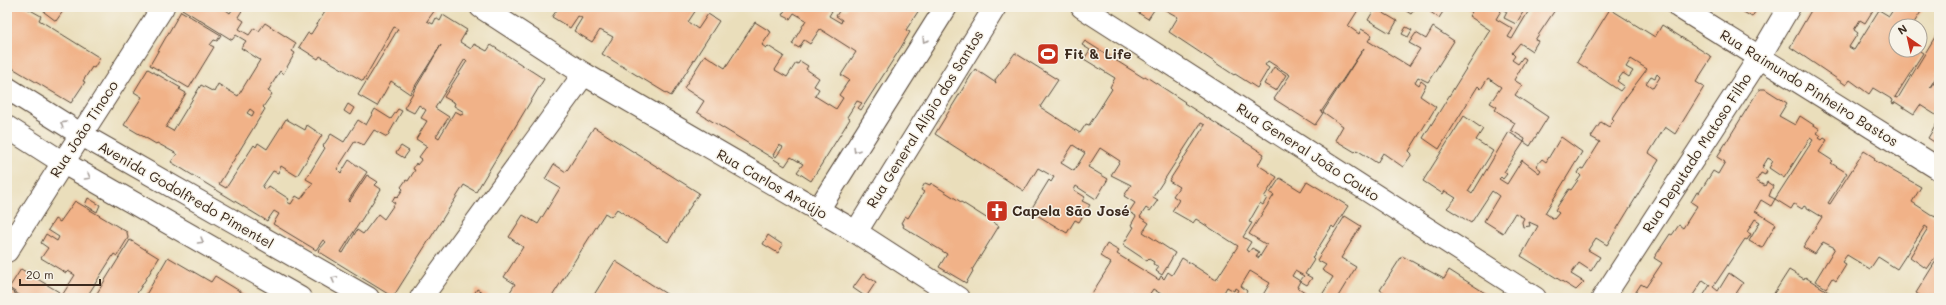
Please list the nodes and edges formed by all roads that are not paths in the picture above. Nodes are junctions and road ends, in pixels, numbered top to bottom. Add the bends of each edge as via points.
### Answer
1 (163, 7) edge
2 (481, 7) edge
3 (946, 7) edge
4 (994, 7) edge
5 (1082, 7) edge
6 (1679, 7) edge
7 (1789, 7) edge
8 (1759, 58) junction
9 (584, 74) junction
10 (7, 88) edge
11 (7, 127) edge
12 (82, 135) junction
13 (62, 162) junction
14 (1939, 169) edge
15 (818, 210) junction
16 (856, 232) junction
17 (7, 251) edge
18 (300, 298) edge
19 (368, 298) edge
20 (422, 298) edge
21 (958, 298) edge
22 (1535, 298) edge
23 (1603, 298) edge

1 - 12 street, Rua João Tinoco
2 - 9 street, Rua Carlos Araújo
3 -> 15 street
4 - 16 street, Rua General Alípio dos Santos
5 - 22 street, Rua General João Couto
6 - 8 street, Rua Raimundo Pinheiro Bastos
7 - 8 street, Rua Deputado Matoso Filho
8 - 14 street, Rua Raimundo Pinheiro Bastos
8 - 23 street, Rua Deputado Matoso Filho
9 - 15 street, Rua Carlos Araújo
9 - 20 street
12 -> 10 street, Avenida Godolfredo Pimentel
11 - 13 street
12 - 13 street, Rua João Tinoco
19 -> 12 street, Avenida Godolfredo Pimentel
13 - 17 street, Rua João Tinoco
13 -> 18 street
15 - 16 street, Rua Carlos Araújo
16 - 21 street, Rua Carlos Araújo

